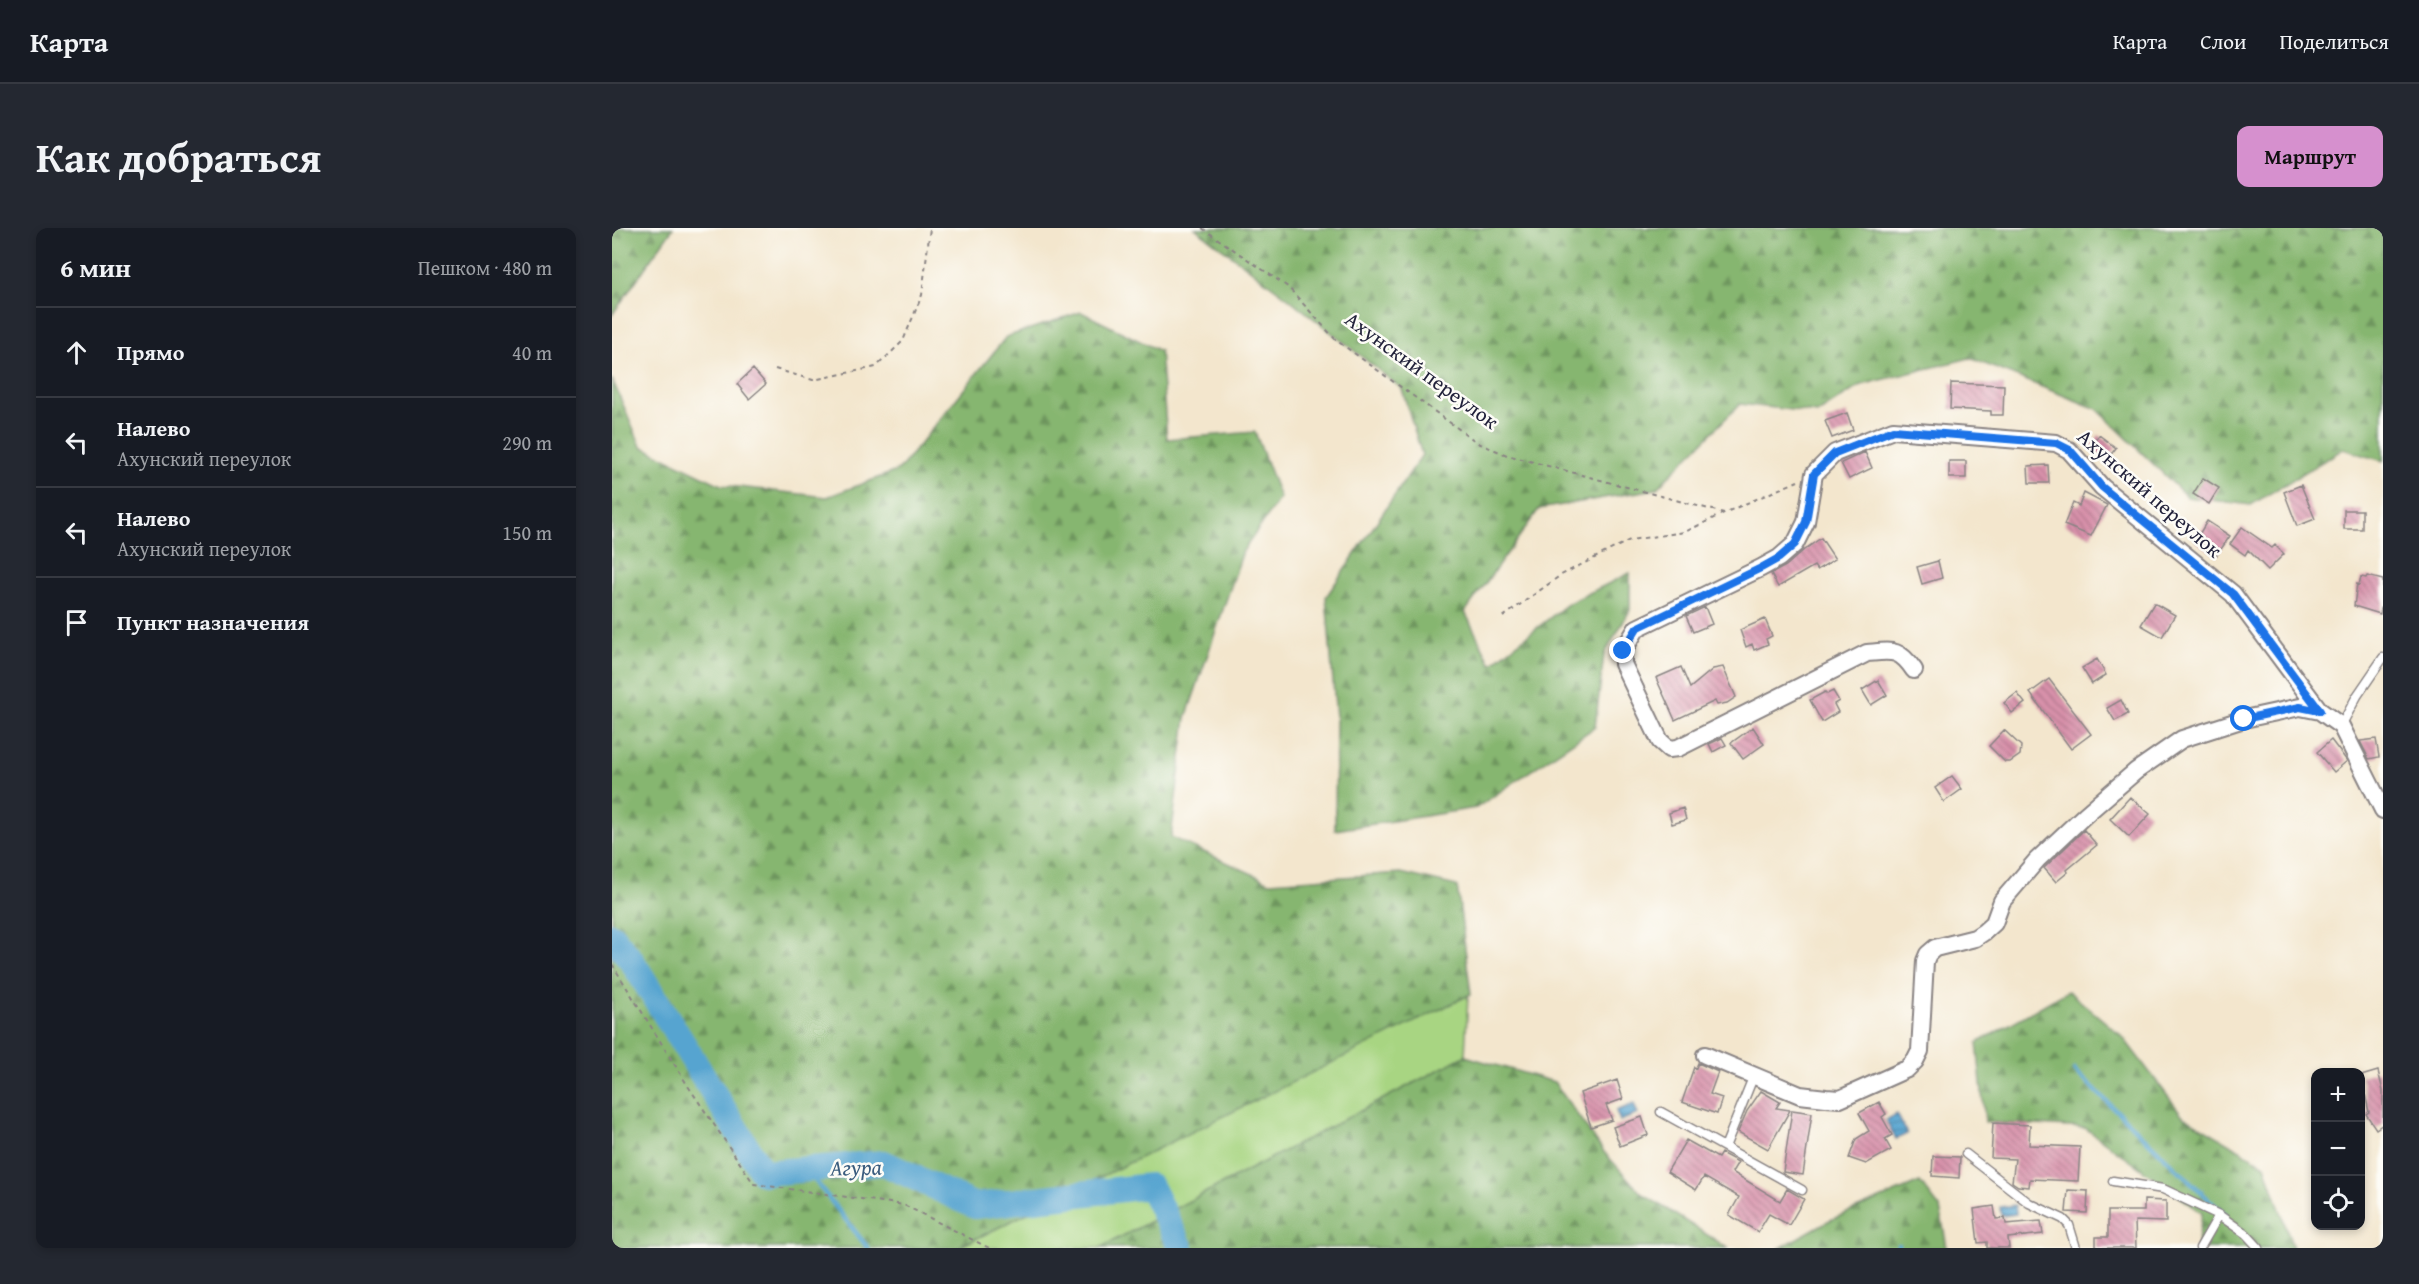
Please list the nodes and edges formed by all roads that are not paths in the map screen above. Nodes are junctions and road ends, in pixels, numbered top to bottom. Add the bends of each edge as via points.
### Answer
1 (2383, 658) edge
2 (1914, 670) dead end
3 (2320, 711) junction
4 (2341, 726) junction
5 (2383, 810) edge
6 (1705, 1055) dead end
7 (1754, 1075) junction
8 (1660, 1112) dead end
9 (1725, 1147) junction
10 (1966, 1154) dead end
11 (2112, 1180) dead end
12 (1802, 1190) dead end
13 (2219, 1215) junction
14 (2076, 1248) edge
15 (2200, 1248) edge
16 (2259, 1248) edge

1 - 4 lane
2 - 3 street, Ахунский переулок via 1897,653 1867,653 1678,748 1669,748 1660,741 1623,664 1623,651 1637,628 1761,568 1795,544 1806,522 1814,474 1835,453 1893,430 2056,443 2070,450 2102,487 2233,594
3 - 4 street, Ахунский переулок
3 - 7 street via 2300,707 2244,719 2182,739 2085,814 2019,879 1984,932 1935,948 1928,954 1920,1051 1907,1070 1840,1099 1800,1095
4 - 5 street, Ахунский переулок
6 - 7 street
7 - 9 lane
8 - 9 lane
9 - 12 lane
10 - 14 lane via 2029,1203 2063,1219 2069,1225
11 - 13 lane via 2163,1189
13 - 15 lane
13 - 16 lane

